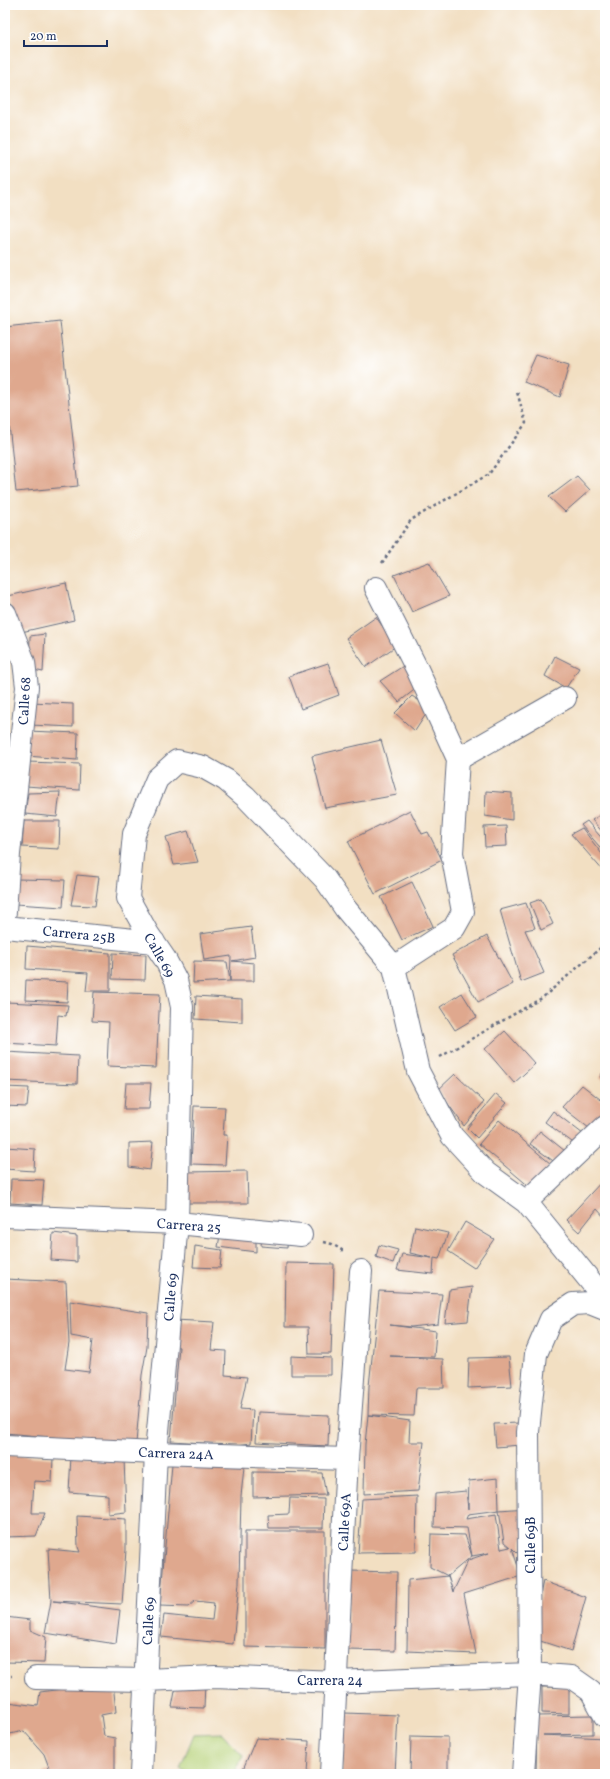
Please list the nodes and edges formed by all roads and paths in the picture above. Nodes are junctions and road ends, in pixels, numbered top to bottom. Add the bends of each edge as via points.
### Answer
1 (517, 392) dead end
2 (376, 588) joint
3 (5, 613) edge
4 (565, 698) dead end
5 (458, 759) junction
6 (5, 912) edge
7 (5, 927) edge
8 (154, 942) junction
9 (605, 944) edge
10 (394, 967) junction
11 (418, 1071) junction
12 (605, 1127) edge
13 (526, 1202) junction
14 (5, 1216) edge
15 (177, 1223) junction
16 (301, 1235) joint
17 (361, 1271) joint
18 (605, 1299) edge
19 (605, 1309) edge
20 (5, 1446) edge
21 (156, 1453) junction
22 (347, 1459) junction
23 (530, 1674) junction
24 (36, 1678) dead end
25 (145, 1680) junction
26 (336, 1682) junction
27 (605, 1716) edge
28 (142, 1774) edge
29 (331, 1774) edge
30 (523, 1774) edge

1 - 2 path via 526,424 489,474 411,520 380,566
2 - 5 street
3 - 6 street, Calle 68 via 24,662 27,686
4 - 5 street
5 - 10 street via 452,854 463,912 454,928
7 - 8 street, Carrera 25B
8 - 10 street, Calle 69 via 128,898 134,834 157,779 177,761 203,767 226,780 246,797 320,873 345,908
8 - 15 street, Calle 69 via 176,980 182,1007
9 - 11 path via 542,998
10 - 11 street
11 - 13 street via 452,1136 486,1173
12 - 13 street
13 - 18 street
14 - 15 street, Carrera 25
15 - 16 street, Carrera 25
15 - 21 street, Calle 69
16 - 17 path via 332,1244 344,1251
17 - 22 street, Calle 69A
19 - 23 street, Calle 69B via 590,1303 573,1304 550,1319 536,1354 528,1432
20 - 21 street, Carrera 24A
21 - 22 street, Carrera 24A
21 - 25 street, Calle 69
22 - 26 street, Calle 69A
23 - 26 street, Carrera 24
23 - 27 street, Carrera 24 via 571,1677 591,1691
23 - 30 street, Calle 69B
24 - 25 street, Carrera 24
25 - 26 street, Carrera 24 via 215,1677
25 - 28 street, Calle 69
26 - 29 street, Calle 69A

